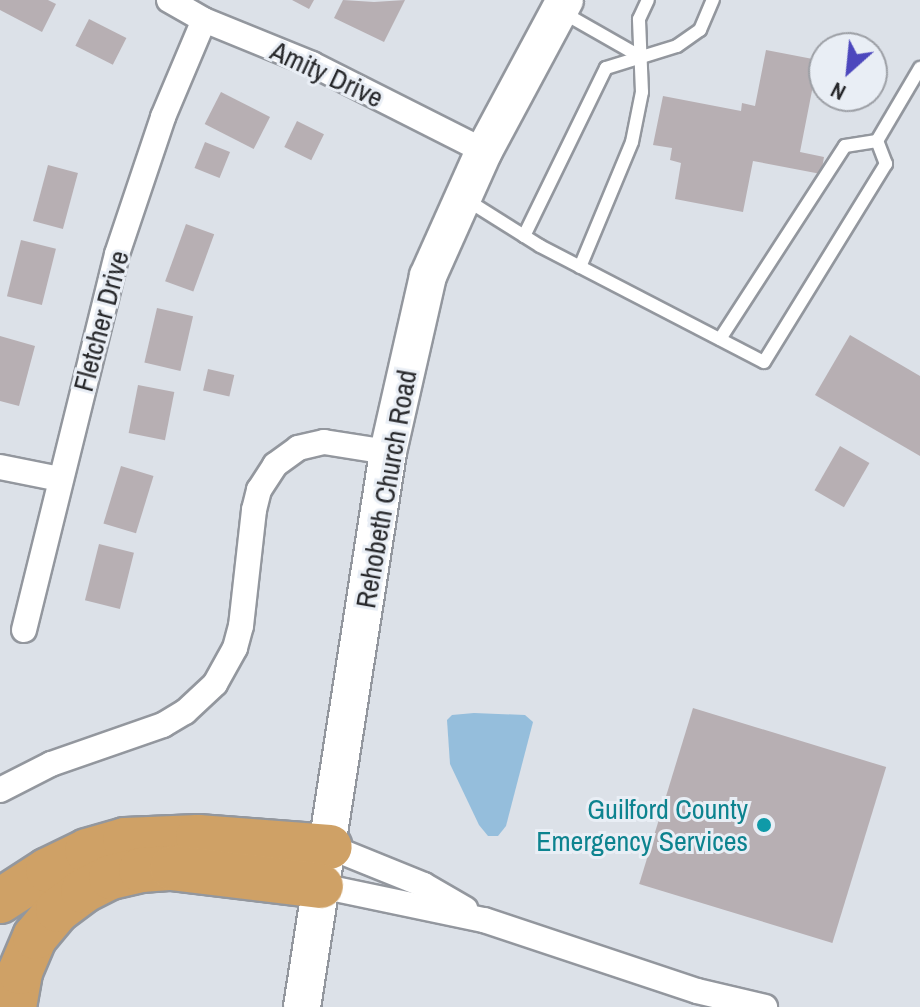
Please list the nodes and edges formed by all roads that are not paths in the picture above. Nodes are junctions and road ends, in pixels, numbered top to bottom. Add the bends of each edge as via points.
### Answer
1 (169, 0) edge
2 (648, 0) edge
3 (713, 0) edge
4 (562, 5) edge
5 (204, 20) junction
6 (641, 57) junction
7 (920, 68) edge
8 (877, 141) junction
9 (484, 151) junction
10 (462, 196) junction
11 (524, 236) junction
12 (580, 267) junction
13 (720, 339) junction
14 (388, 452) junction
15 (0, 467) edge
16 (60, 479) junction
17 (24, 630) dead end
18 (0, 790) edge
19 (325, 866) junction
20 (0, 901) edge
21 (484, 920) junction
22 (14, 1007) edge
23 (302, 1007) edge
24 (765, 1007) edge

1 - 5 street, Amity Drive
2 - 6 lane via 639,19
3 - 6 lane via 700,30 677,46
4 - 6 lane
4 - 9 street, Rehobeth Church Road
5 - 9 street, Amity Drive via 312,64
5 - 16 street, Fletcher Drive via 163,117 117,254
6 - 11 lane via 606,68
6 - 12 lane via 642,92 632,142
7 - 8 lane
8 - 13 lane via 845,146
8 - 13 lane via 886,164 764,362
9 - 10 street, Rehobeth Church Road
10 - 11 lane
10 - 14 street, Rehobeth Church Road via 428,276
11 - 12 lane
12 - 13 lane
14 - 18 street via 324,442 298,448 275,465 254,510 235,648 215,684 163,725 51,764
14 - 19 street, Rehobeth Church Road
15 - 16 street
16 - 17 street, Fletcher Drive
19 - 20 highway via 198,837 125,840 48,870
19 - 21 street
19 - 21 street via 424,885
19 - 22 highway via 172,868 111,877 58,910 35,937 20,972
19 - 23 street, Rehobeth Church Road
21 - 24 street via 697,991

